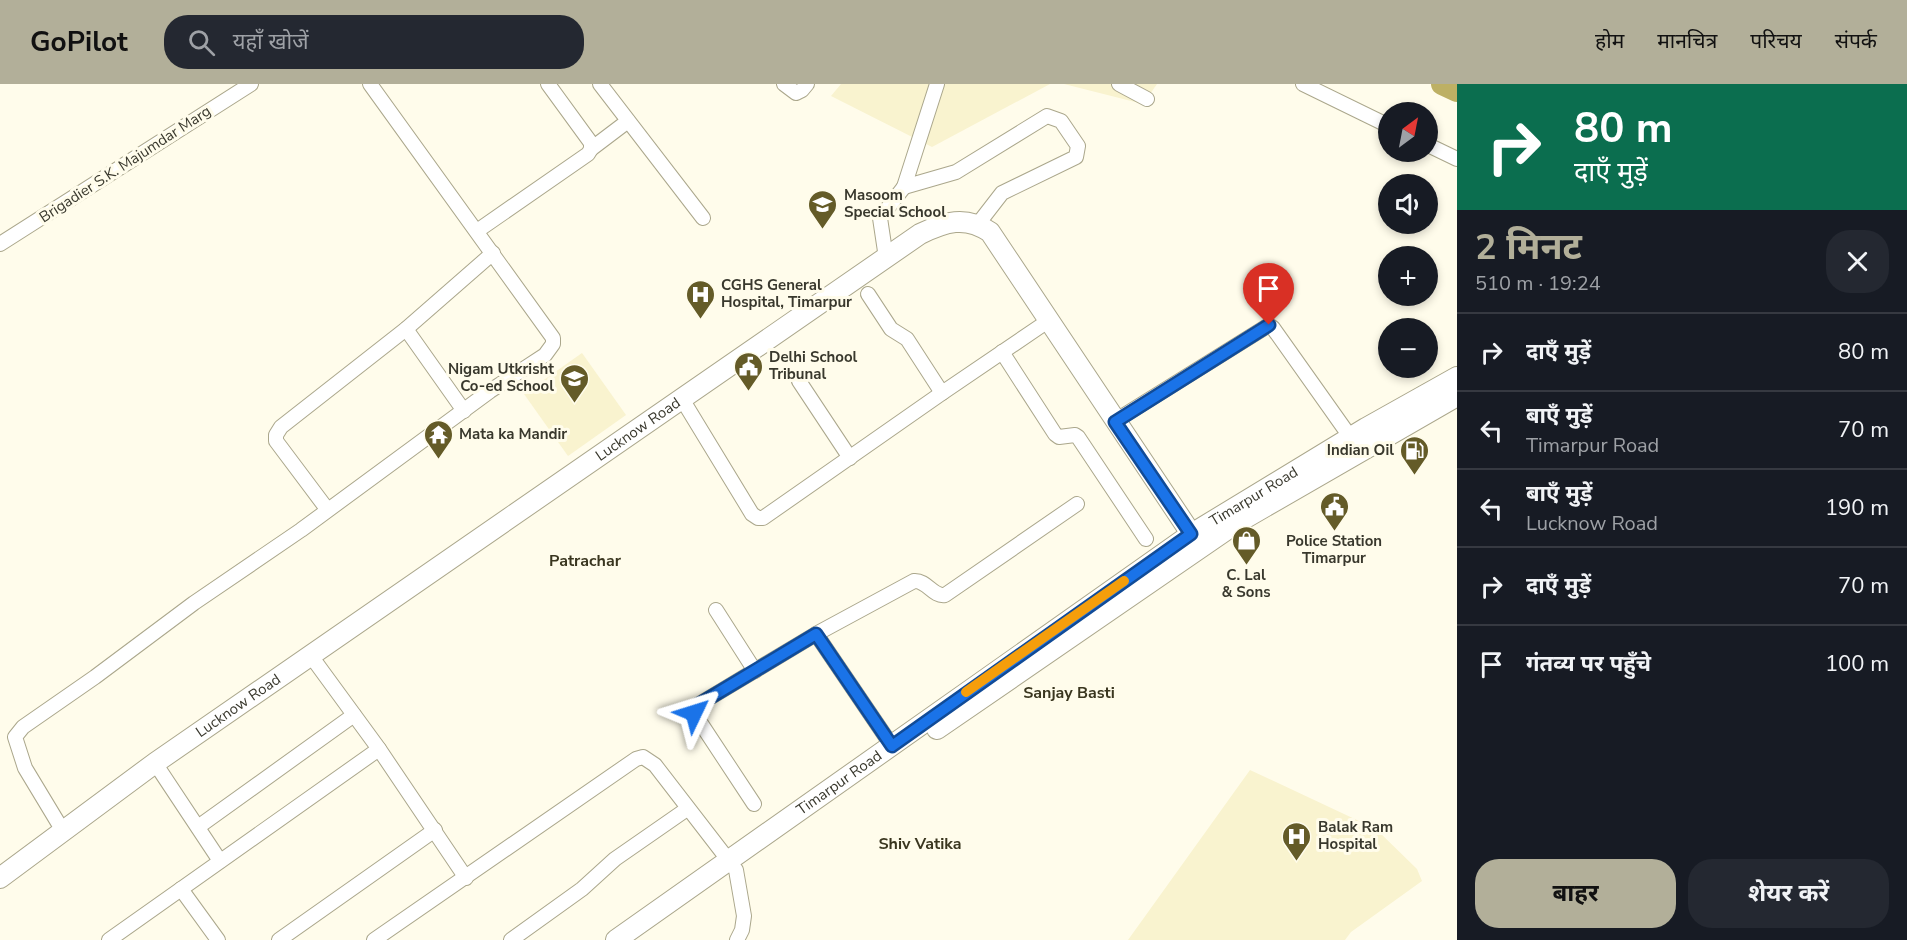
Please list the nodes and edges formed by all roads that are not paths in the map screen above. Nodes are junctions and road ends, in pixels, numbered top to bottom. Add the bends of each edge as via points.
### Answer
1 (251, 84) edge
2 (370, 84) edge
3 (548, 84) edge
4 (600, 84) edge
5 (784, 84) edge
6 (807, 84) edge
7 (937, 84) edge
8 (1119, 84) edge
9 (1303, 84) edge
10 (1147, 99) dead end
11 (628, 121) junction
12 (1378, 121) edge
13 (591, 148) junction
14 (1438, 150) edge
15 (1457, 159) edge
16 (904, 187) junction
17 (703, 218) dead end
18 (978, 224) junction
19 (477, 231) junction
20 (0, 244) edge
21 (493, 253) junction
22 (886, 258) junction
23 (868, 294) dead end
24 (1048, 321) junction
25 (406, 329) junction
26 (1002, 352) junction
27 (1457, 377) edge
28 (799, 381) dead end
29 (942, 393) junction
30 (1457, 396) edge
31 (682, 399) junction
32 (464, 411) junction
33 (1115, 422) junction
34 (1351, 438) junction
35 (850, 458) junction
36 (1077, 504) dead end
37 (327, 509) junction
38 (1146, 539) dead end
39 (1195, 541) junction
40 (716, 610) dead end
41 (816, 634) junction
42 (310, 656) junction
43 (755, 671) junction
44 (354, 715) junction
45 (892, 746) junction
46 (379, 749) junction
47 (155, 763) junction
48 (754, 804) dead end
49 (687, 809) junction
50 (198, 827) junction
51 (435, 830) junction
52 (63, 831) junction
53 (220, 861) junction
54 (732, 865) junction
55 (0, 878) edge
56 (466, 878) junction
57 (181, 889) junction
58 (109, 940) edge
59 (218, 940) edge
60 (279, 940) edge
61 (374, 940) edge
62 (512, 940) edge
63 (616, 940) edge
64 (636, 940) edge
65 (737, 940) edge

1 - 20 street, Brigadier S.K. Majumdar Marg
2 - 19 street
3 - 13 street
4 - 11 street
5 - 6 street via 796,93
7 - 16 street
8 - 10 street
9 - 12 street
11 - 13 street
11 - 17 street
13 - 19 street via 588,154
14 - 15 street
16 - 18 street via 956,172 1047,116 1060,121 1078,146 1076,157 1002,193
16 - 22 street via 880,218
18 - 22 street, Lucknow Road via 966,221 935,227
18 - 24 street via 990,232
19 - 21 street
21 - 25 street
21 - 32 street via 553,338 553,344 545,355
22 - 31 street, Lucknow Road
23 - 29 street via 891,329 907,339
24 - 26 street
24 - 33 street
25 - 32 street
25 - 37 street via 276,435 276,441
26 - 29 street
26 - 38 street via 1055,434 1078,437
27 - 34 street, Timarpur Road
28 - 35 street
29 - 35 street
30 - 39 street, Timarpur Road via 1247,516
31 - 35 street via 758,518 770,515
31 - 42 street, Lucknow Road
32 - 37 street
33 - 34 street via 1269,325
33 - 39 street
34 - 39 street, Timarpur Road
36 - 41 street via 945,595 915,581
37 - 52 street via 23,727 15,737 25,768
39 - 45 street, Timarpur Road
39 - 54 street, Timarpur Road
40 - 43 street
41 - 43 street
41 - 45 street
42 - 44 street
42 - 47 street, Lucknow Road
43 - 48 street via 693,710
44 - 46 street
44 - 50 street
45 - 54 street, Timarpur Road
46 - 51 street
46 - 53 street
47 - 50 street
47 - 52 street, Lucknow Road
49 - 54 street
49 - 56 street via 655,765 643,757 636,759
49 - 62 street via 615,859 582,889
50 - 53 street
51 - 56 street
51 - 60 street
52 - 55 street, Lucknow Road
53 - 57 street
54 - 63 street, Timarpur Road
54 - 64 street, Timarpur Road
54 - 65 street via 744,916
56 - 61 street
57 - 58 street
57 - 59 street

